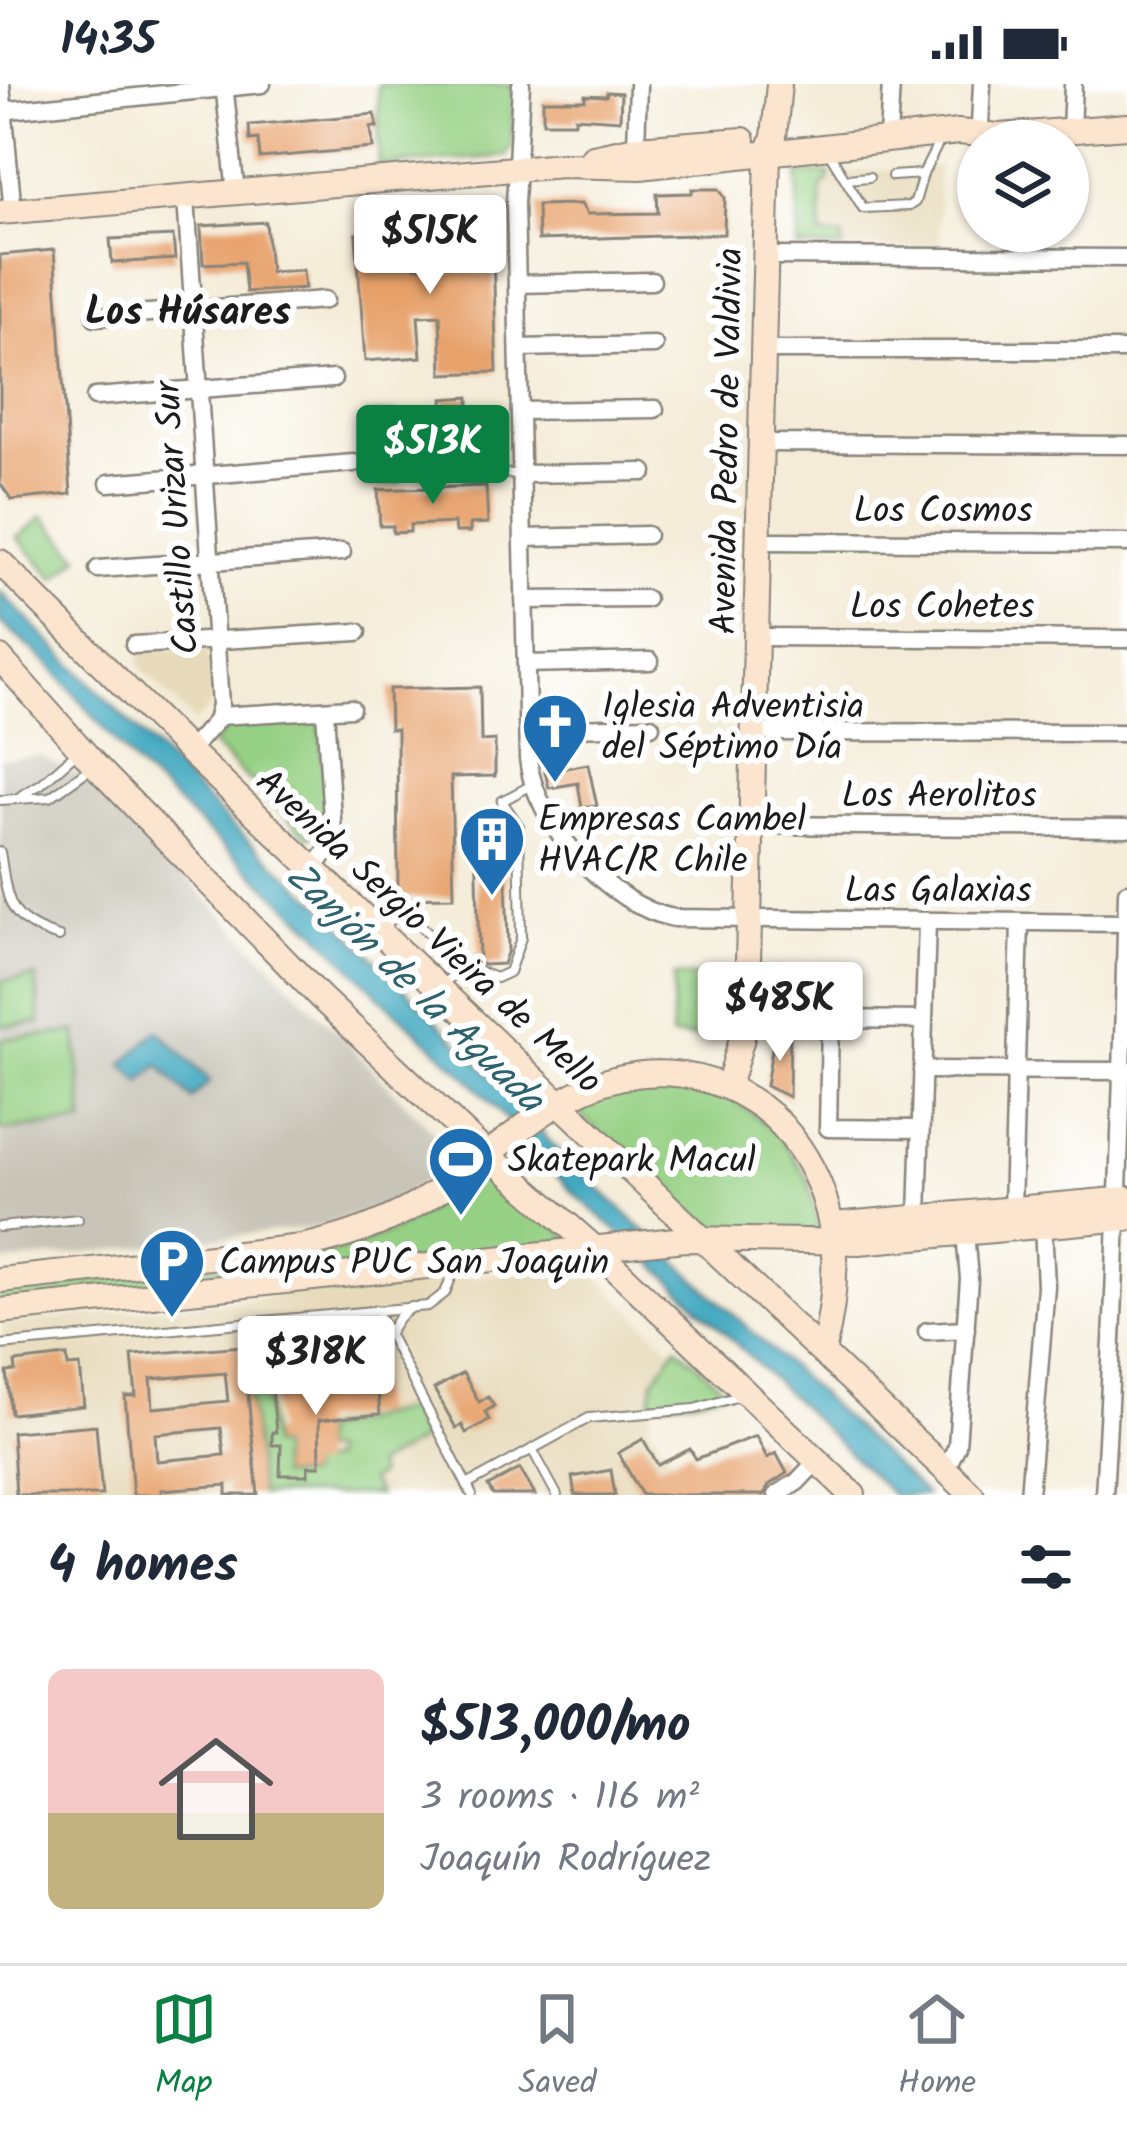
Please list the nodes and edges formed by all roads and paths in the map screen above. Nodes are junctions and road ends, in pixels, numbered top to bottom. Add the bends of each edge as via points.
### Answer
1 (1, 84) edge
2 (262, 84) edge
3 (521, 84) edge
4 (638, 84) edge
5 (779, 84) edge
6 (891, 84) edge
7 (982, 84) edge
8 (1073, 84) edge
9 (225, 86) edge
10 (1127, 110) edge
11 (2, 111) edge
12 (966, 120) edge
13 (1071, 120) edge
14 (1080, 120) edge
15 (1089, 124) edge
16 (1127, 127) edge
17 (957, 130) edge
18 (957, 135) edge
19 (888, 138) junction
20 (856, 140) junction
21 (771, 145) junction
22 (636, 148) junction
23 (826, 149) junction
24 (562, 165) junction
25 (518, 169) junction
26 (923, 173) junction
27 (892, 176) dead end
28 (869, 177) dead end
29 (847, 178) junction
30 (236, 194) junction
31 (186, 198) junction
32 (4, 215) edge
33 (766, 256) junction
34 (1127, 258) edge
35 (652, 281) dead end
36 (517, 284) junction
37 (325, 300) dead end
38 (194, 310) junction
39 (95, 317) dead end
40 (654, 345) dead end
41 (518, 348) junction
42 (764, 350) junction
43 (1127, 350) edge
44 (333, 379) dead end
45 (200, 389) junction
46 (95, 397) dead end
47 (655, 409) dead end
48 (520, 412) junction
49 (420, 416) dead end
50 (761, 443) junction
51 (1127, 445) edge
52 (354, 463) dead end
53 (644, 472) dead end
54 (521, 474) junction
55 (206, 475) junction
56 (109, 483) dead end
57 (646, 535) dead end
58 (523, 538) junction
59 (759, 541) junction
60 (1127, 543) edge
61 (342, 551) dead end
62 (212, 561) junction
63 (0, 562) edge
64 (98, 569) dead end
65 (646, 599) dead end
66 (524, 600) junction
67 (358, 632) dead end
68 (757, 638) junction
69 (1127, 639) edge
70 (217, 640) junction
71 (134, 645) dead end
72 (0, 658) edge
73 (650, 661) dead end
74 (526, 664) junction
75 (351, 708) dead end
76 (325, 710) junction
77 (219, 716) junction
78 (651, 726) dead end
79 (528, 728) junction
80 (754, 732) junction
81 (1127, 733) edge
82 (189, 751) junction
83 (87, 757) junction
84 (532, 785) junction
85 (15, 798) junction
86 (0, 800) edge
87 (751, 825) junction
88 (1127, 828) edge
89 (0, 852) edge
90 (313, 869) junction
91 (1127, 892) edge
92 (749, 921) junction
93 (927, 922) junction
94 (1020, 922) junction
95 (1127, 923) edge
96 (379, 932) junction
97 (58, 937) dead end
98 (462, 965) junction
99 (439, 989) junction
100 (746, 1018) junction
101 (830, 1019) junction
102 (924, 1020) junction
103 (1016, 1069) junction
104 (922, 1070) junction
105 (1124, 1071) edge
106 (728, 1087) junction
107 (550, 1107) junction
108 (920, 1129) junction
109 (497, 1150) junction
110 (1012, 1208) junction
111 (1122, 1209) edge
112 (918, 1217) junction
113 (78, 1219) dead end
114 (0, 1226) edge
115 (1043, 1226) junction
116 (965, 1233) junction
117 (834, 1234) junction
118 (695, 1239) junction
119 (601, 1246) junction
120 (457, 1263) junction
121 (0, 1280) edge
122 (413, 1306) junction
123 (376, 1310) junction
124 (0, 1311) edge
125 (966, 1329) junction
126 (927, 1331) dead end
127 (388, 1334) junction
128 (0, 1345) edge
129 (823, 1351) junction
130 (747, 1393) junction
131 (532, 1449) junction
132 (818, 1460) junction
133 (946, 1468) junction
134 (469, 1490) edge
135 (557, 1495) edge
136 (777, 1495) edge
137 (853, 1495) edge
138 (972, 1495) edge
139 (1030, 1495) edge
140 (1104, 1495) edge

1 - 11 street
2 - 9 street
3 - 25 street
4 - 22 street
5 - 21 main road, Avenida Pedro de Valdivia
6 - 19 street
7 - 12 street
8 - 13 street
9 - 11 street
9 - 30 street
10 - 14 main road
11 - 32 street
15 - 16 main road
17 - 19 main road
18 - 26 lane
19 - 20 main road
20 - 21 main road via 826,135
20 - 23 main road
21 - 22 main road
21 - 23 main road
21 - 24 main road via 640,167
21 - 33 main road, Avenida Pedro de Valdivia
22 - 24 main road
23 - 29 lane
24 - 25 main road
25 - 30 main road
25 - 36 street
26 - 27 lane
26 - 29 lane via 913,205 866,209
28 - 29 lane
30 - 31 main road
31 - 32 main road
31 - 38 street, Castillo Urizar Sur
33 - 34 street
33 - 42 main road, Avenida Pedro de Valdivia
35 - 36 street
36 - 41 street
37 - 38 street
38 - 39 street
38 - 45 street, Castillo Urizar Sur
40 - 41 street
41 - 48 street
42 - 43 street
42 - 50 main road, Avenida Pedro de Valdivia
44 - 45 street
45 - 46 street
45 - 55 street, Castillo Urizar Sur
47 - 48 street
48 - 54 street
49 - 54 lane via 425,471
50 - 51 street
50 - 59 main road, Avenida Pedro de Valdivia
52 - 55 street
53 - 54 street
54 - 58 street
55 - 56 street
55 - 62 street, Castillo Urizar Sur
57 - 58 street
58 - 66 street
59 - 60 street, Los Cosmos
59 - 68 main road, Avenida Pedro de Valdivia
61 - 62 street
62 - 64 street
62 - 70 street, Castillo Urizar Sur
63 - 82 main road, Avenida Sergio Vieira de Mello
65 - 66 street
66 - 74 street
67 - 70 street
68 - 69 street, Los Cohetes
68 - 80 main road, Avenida Pedro de Valdivia
70 - 71 street
70 - 77 street, Castillo Urizar Sur
72 - 83 main road
73 - 74 street
74 - 79 street
75 - 76 street
76 - 77 street
76 - 90 street via 333,834
77 - 82 street
78 - 79 street
79 - 84 street
80 - 81 street
80 - 87 main road, Avenida Pedro de Valdivia
82 - 90 main road, Avenida Sergio Vieira de Mello
83 - 85 lane
83 - 85 lane via 54,795
83 - 109 main road via 320,997
84 - 92 street, Las Galaxias via 553,827 635,906 674,918
84 - 98 lane via 502,801 519,826 521,938 512,968 496,978
85 - 86 lane
87 - 88 street, Los Aerolitos
87 - 92 main road, Avenida Pedro de Valdivia
89 - 97 lane via 9,907 30,928
90 - 96 main road, Avenida Sergio Vieira de Mello
91 - 95 street
92 - 93 street, Las Galaxias
92 - 100 main road, Avenida Pedro de Valdivia
93 - 94 street, Las Galaxias
93 - 102 street
94 - 95 street, Las Galaxias
94 - 103 street
95 - 105 street
96 - 98 lane via 403,910
96 - 99 main road, Avenida Sergio Vieira de Mello
98 - 99 lane
99 - 107 main road, Avenida Sergio Vieira de Mello
100 - 101 street
100 - 106 main road, Avenida Pedro de Valdivia
101 - 102 street
101 - 108 street via 828,1128
102 - 104 street
103 - 104 street
103 - 105 street
103 - 110 street
104 - 108 street
105 - 111 street
106 - 107 main road via 679,1074 630,1075
106 - 117 main road via 792,1137 821,1186
107 - 109 main road
107 - 118 main road, Avenida Sergio Vieira de Mello
108 - 112 street
109 - 119 main road
109 - 121 main road via 417,1204 340,1238
110 - 111 main road
110 - 112 main road
111 - 115 main road
111 - 140 street
112 - 117 main road
113 - 114 lane
115 - 116 main road
115 - 139 street
116 - 117 main road
116 - 125 street
117 - 118 main road
117 - 129 main road
118 - 119 main road
118 - 129 main road, Avenida Sergio Vieira de Mello
119 - 120 main road
119 - 130 main road
120 - 122 lane via 442,1296
120 - 124 main road
122 - 123 lane
122 - 127 lane
123 - 127 lane
123 - 128 lane
125 - 126 street
125 - 133 street via 957,1446
127 - 134 lane
129 - 133 main road, Avenida Sergio Vieira de Mello
130 - 131 lane via 711,1406 589,1418
130 - 132 main road
131 - 134 lane
131 - 135 lane
132 - 136 street
132 - 137 main road
133 - 138 main road, Avenida Sergio Vieira de Mello

